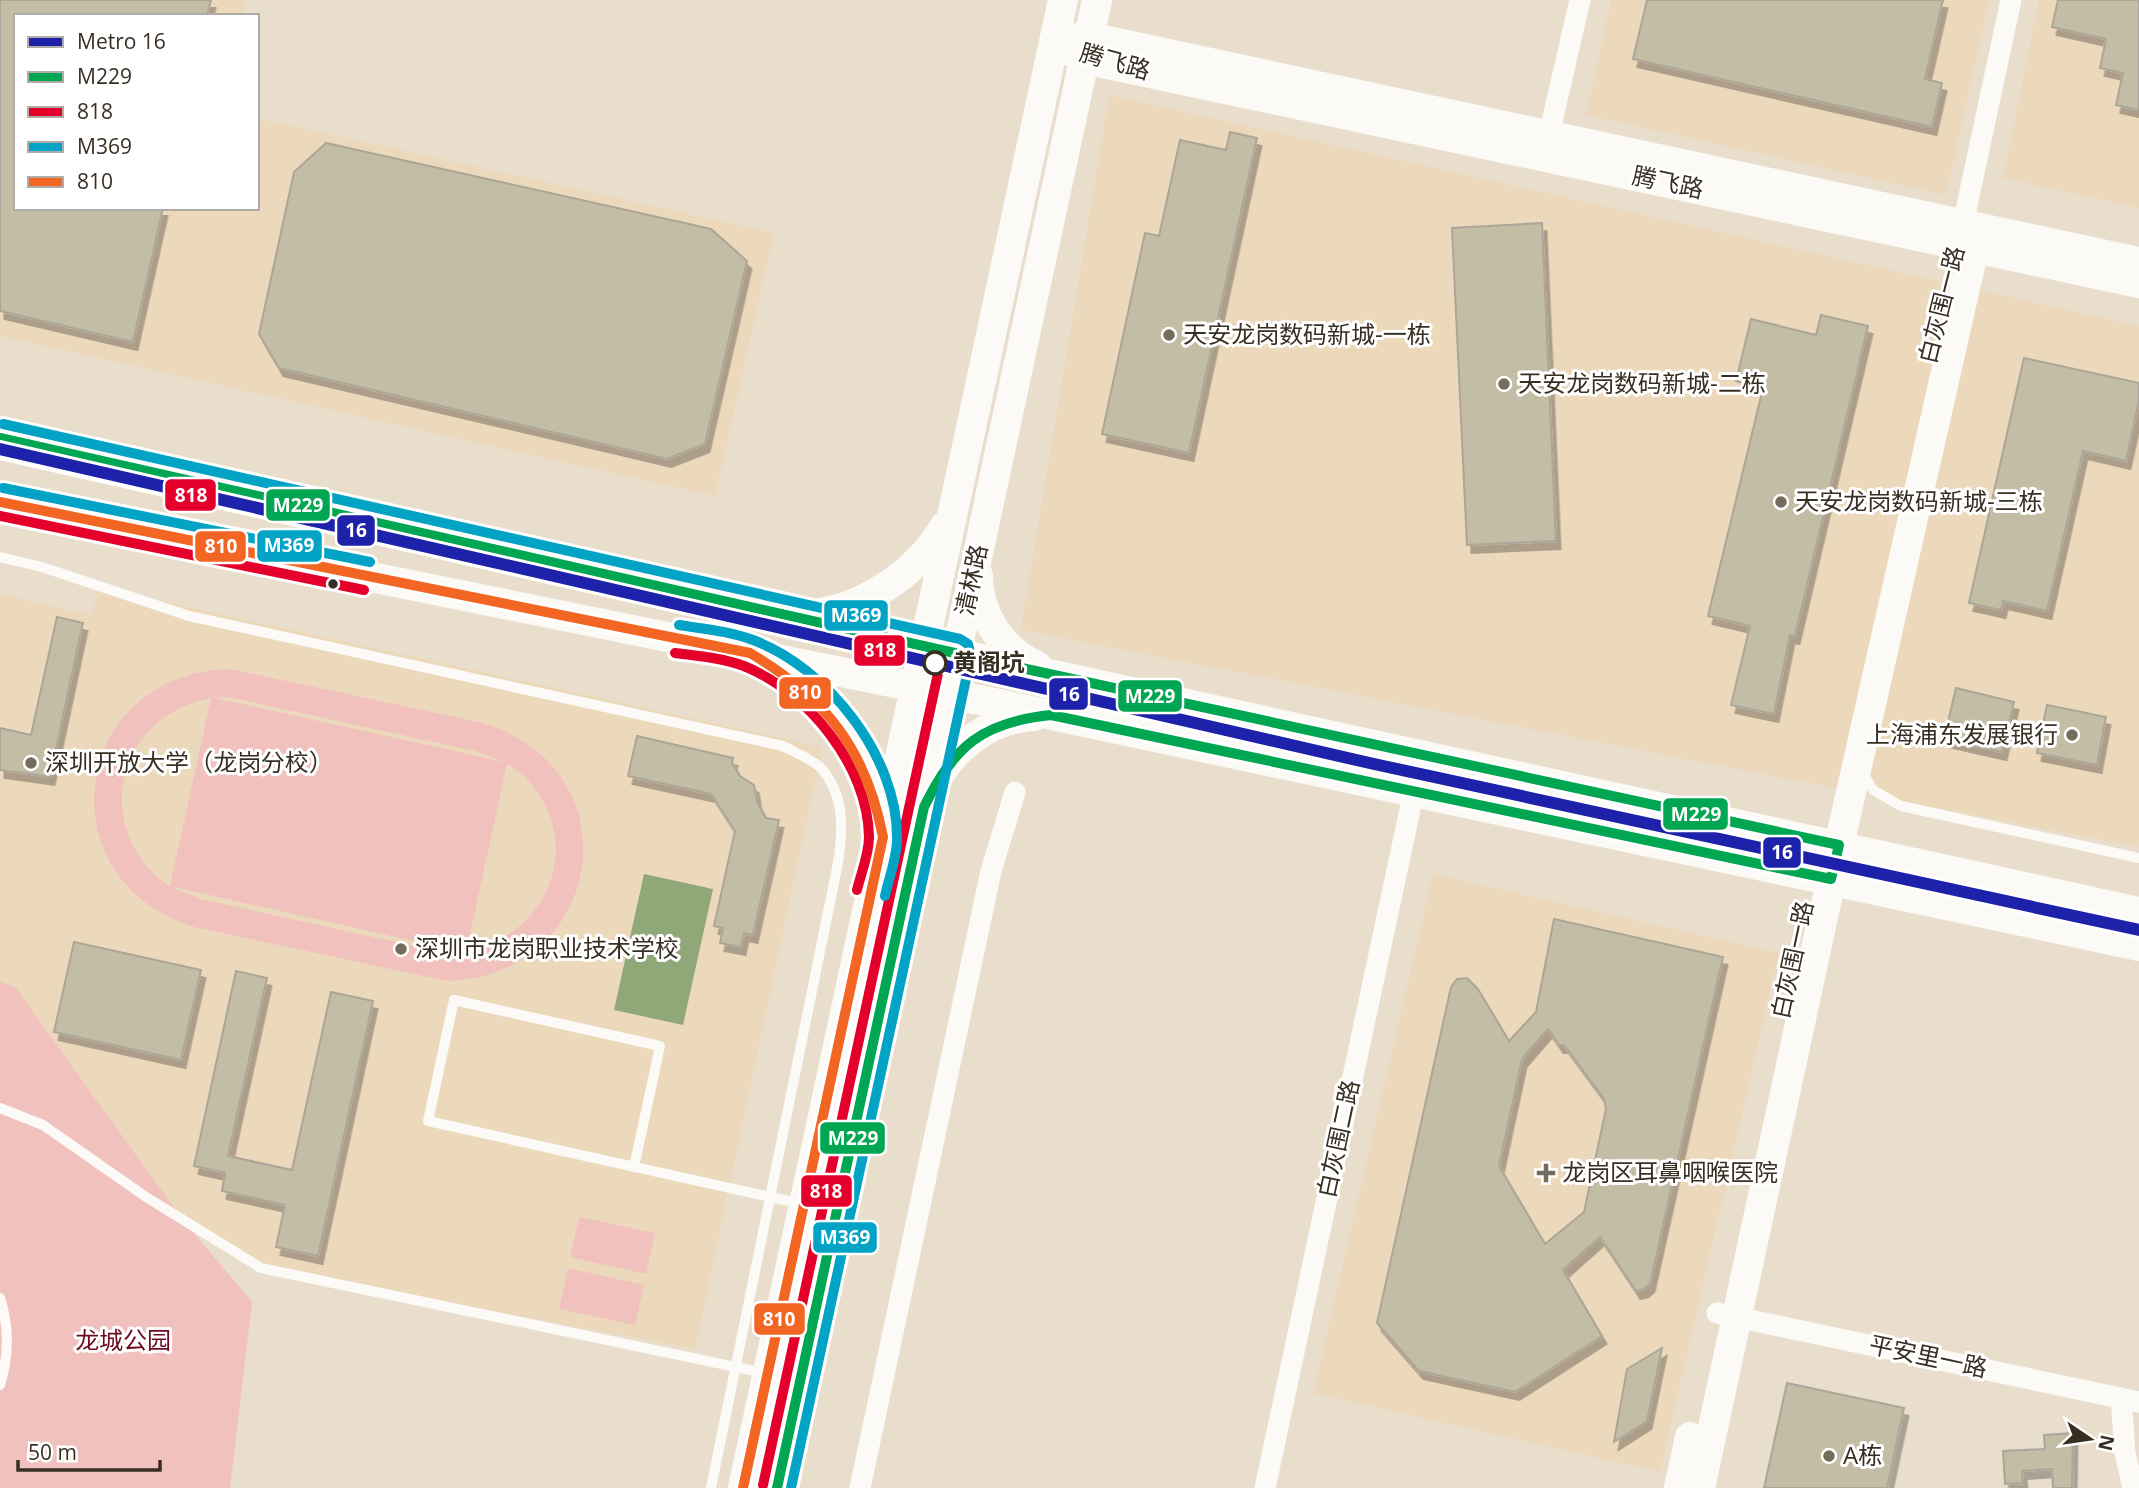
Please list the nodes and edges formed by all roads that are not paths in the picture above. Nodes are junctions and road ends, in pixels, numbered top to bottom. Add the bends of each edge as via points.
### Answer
1 (1063, 0) edge
2 (1097, 0) edge
3 (1580, 0) edge
4 (2011, 0) edge
5 (1054, 40) junction
6 (1086, 48) junction
7 (1547, 146) junction
8 (1964, 239) junction
9 (2139, 262) edge
10 (2139, 283) edge
11 (0, 439) edge
12 (0, 502) edge
13 (954, 506) junction
14 (979, 548) junction
15 (0, 557) edge
16 (785, 615) junction
17 (924, 646) junction
18 (750, 653) junction
19 (957, 653) junction
20 (1059, 676) junction
21 (915, 687) junction
22 (948, 693) junction
23 (1051, 715) junction
24 (1858, 758) junction
25 (1414, 791) junction
26 (1015, 792) dead end
27 (923, 807) junction
28 (883, 837) junction
29 (1829, 843) junction
30 (2139, 858) edge
31 (1822, 877) junction
32 (2139, 912) edge
33 (2139, 946) edge
34 (849, 996) junction
35 (881, 1003) junction
36 (0, 1108) edge
37 (634, 1167) junction
38 (770, 1197) junction
39 (804, 1204) junction
40 (0, 1297) edge
41 (1727, 1315) junction
42 (736, 1366) junction
43 (768, 1373) junction
44 (0, 1385) edge
45 (2130, 1400) edge
46 (711, 1488) edge
47 (744, 1488) edge
48 (777, 1488) edge
49 (860, 1488) edge
50 (1265, 1488) edge
51 (1679, 1488) edge
52 (1700, 1488) edge
53 (2133, 1488) edge

1 - 5 main road, 清林路
2 - 6 main road, 清林路
3 - 7 street
4 - 8 street
5 - 6 main road, 腾飞路
5 - 13 main road, 清林路
6 - 7 main road, 腾飞路
6 - 14 main road, 清林路
7 - 8 main road, 腾飞路
8 - 9 main road, 腾飞路
8 - 10 main road, 腾飞路
8 - 24 main road, 白灰围一路
8 - 29 main road, 白灰围一路
11 - 16 main road
12 - 18 main road
13 - 16 main road via 929,549 890,583 839,608
13 - 17 main road, 清林路
14 - 19 main road, 清林路
14 - 20 main road via 982,606 993,629 1011,650
15 - 38 lane via 189,616 783,746 820,767 838,794 842,833
16 - 17 main road
17 - 19 main road
17 - 21 main road, 清林路
18 - 21 main road
18 - 28 main road via 805,688 842,730 868,778 879,807
19 - 20 main road
19 - 22 main road, 清林路
20 - 29 main road
21 - 22 main road
21 - 28 main road, 清林路
22 - 23 main road
22 - 27 main road, 清林路
23 - 25 main road
23 - 27 main road via 1025,716 975,735 937,778
24 - 29 main road, 白灰围一路
24 - 30 lane via 1873,790 1901,806
25 - 31 main road
25 - 50 street, 白灰围二路
26 - 49 street via 991,871
27 - 35 main road, 清林路
28 - 34 main road, 清林路
29 - 31 main road, 白灰围一路
29 - 32 main road
31 - 33 main road
31 - 41 main road, 白灰围一路
34 - 35 main road
34 - 39 main road, 清林路
35 - 48 main road, 清林路
36 - 42 lane via 43,1125 146,1197 261,1268
37 - 37 lane via 428,1121 454,1000 660,1046
37 - 38 lane
38 - 39 lane
38 - 42 lane
39 - 43 main road, 清林路
40 - 44 lane via 6,1317
41 - 45 street, 平安里一路
41 - 51 main road, 白灰围一路
41 - 52 main road, 白灰围一路
42 - 43 lane
42 - 46 lane
43 - 47 main road, 清林路
45 - 53 street via 2125,1453

